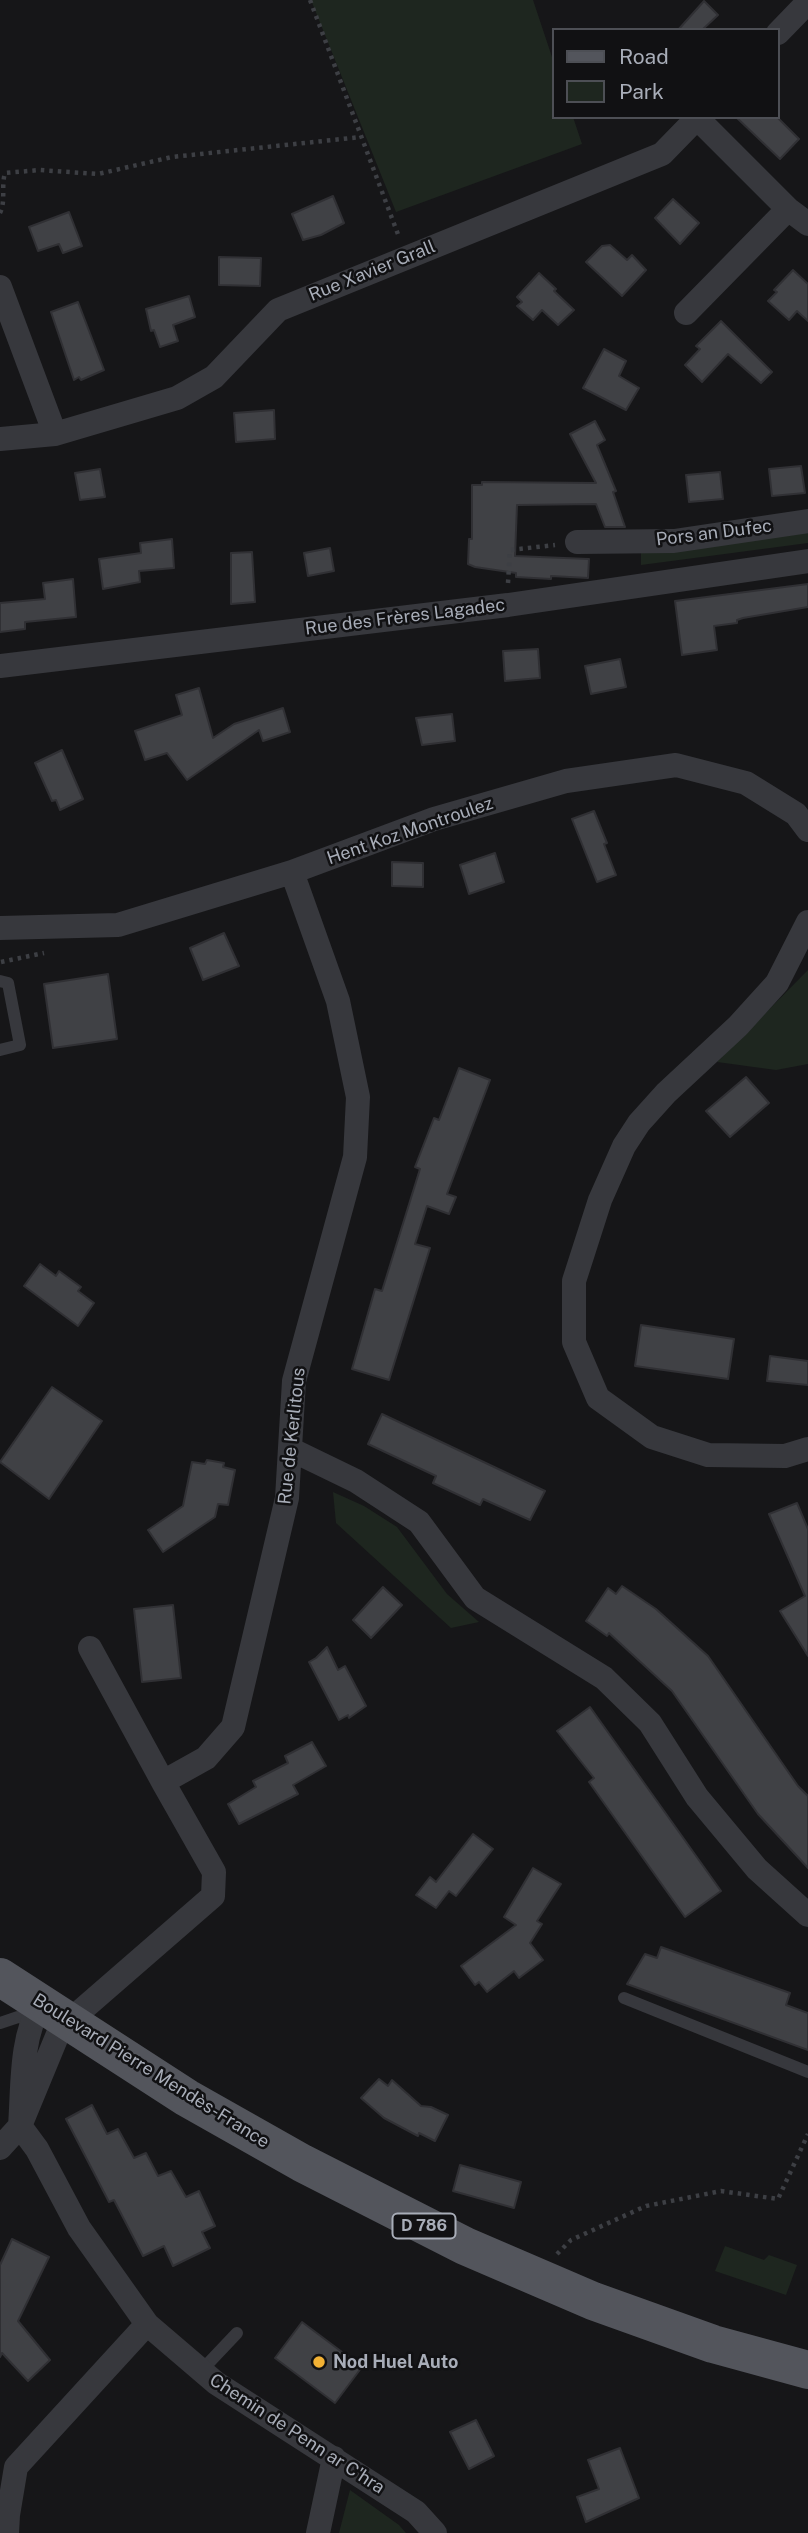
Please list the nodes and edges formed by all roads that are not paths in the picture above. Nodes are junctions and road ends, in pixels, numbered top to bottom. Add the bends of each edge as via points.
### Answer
1 (808, 2) edge
2 (780, 31) edge
3 (697, 119) edge
4 (699, 119) edge
5 (788, 209) junction
6 (808, 224) edge
7 (0, 287) edge
8 (686, 313) dead end
9 (54, 434) junction
10 (0, 439) edge
11 (808, 521) edge
12 (577, 542) road end
13 (808, 561) edge
14 (0, 666) edge
15 (808, 830) edge
16 (292, 872) junction
17 (808, 922) edge
18 (0, 929) edge
19 (4, 982) edge
20 (0, 1050) edge
21 (290, 1449) junction
22 (808, 1449) edge
23 (90, 1648) dead end
24 (163, 1782) junction
25 (808, 1915) edge
26 (0, 1977) edge
27 (624, 1998) dead end
28 (46, 2015) junction
29 (0, 2023) edge
30 (808, 2072) edge
31 (20, 2126) junction
32 (0, 2148) edge
33 (147, 2324) junction
34 (237, 2333) dead end
35 (808, 2370) edge
36 (201, 2371) junction
37 (334, 2458) junction
38 (7, 2533) edge
39 (318, 2533) edge
40 (435, 2533) edge

1 - 2 street
3 - 9 street, Rue Xavier Grall via 662,153 278,310 214,377 177,398
4 - 5 street
5 - 6 street
5 - 8 street
7 - 9 street
9 - 10 street, Rue Xavier Grall
11 - 12 street, Pors an Dufec via 674,541
13 - 14 street, Rue des Frères Lagadec via 508,606
15 - 16 street, Hent Koz Montroulez via 796,814 746,783 676,765 566,781 434,819
16 - 18 street, Hent Koz Montroulez via 118,925
16 - 21 street, Rue de Kerlitous via 338,1001 358,1097 355,1157 295,1381
17 - 22 street via 777,983 639,1123 600,1200 573,1282 574,1342 598,1398 652,1437 708,1455 785,1456
19 - 20 lane via 20,1045
21 - 24 street, Rue de Kerlitous via 287,1498 233,1727 206,1758
21 - 25 street via 356,1481 419,1522 475,1598 604,1678 650,1723 697,1797 757,1870
23 - 24 street
24 - 28 street via 214,1872 212,1896
26 - 28 main road, Boulevard Pierre Mendès-France / D 786
27 - 30 lane
28 - 29 lane
28 - 31 street via 24,2056
28 - 31 street via 58,2034
28 - 35 main road, Boulevard Pierre Mendès-France / D 786 via 290,2157 465,2246 593,2301 712,2344
31 - 32 street
31 - 33 street, Chemin de Penn ar C'hra via 79,2228
33 - 36 street, Chemin de Penn ar C'hra
33 - 38 street via 16,2467
34 - 36 lane
36 - 37 street, Chemin de Penn ar C'hra
37 - 39 street
37 - 40 street, Chemin de Penn ar C'hra via 416,2512

